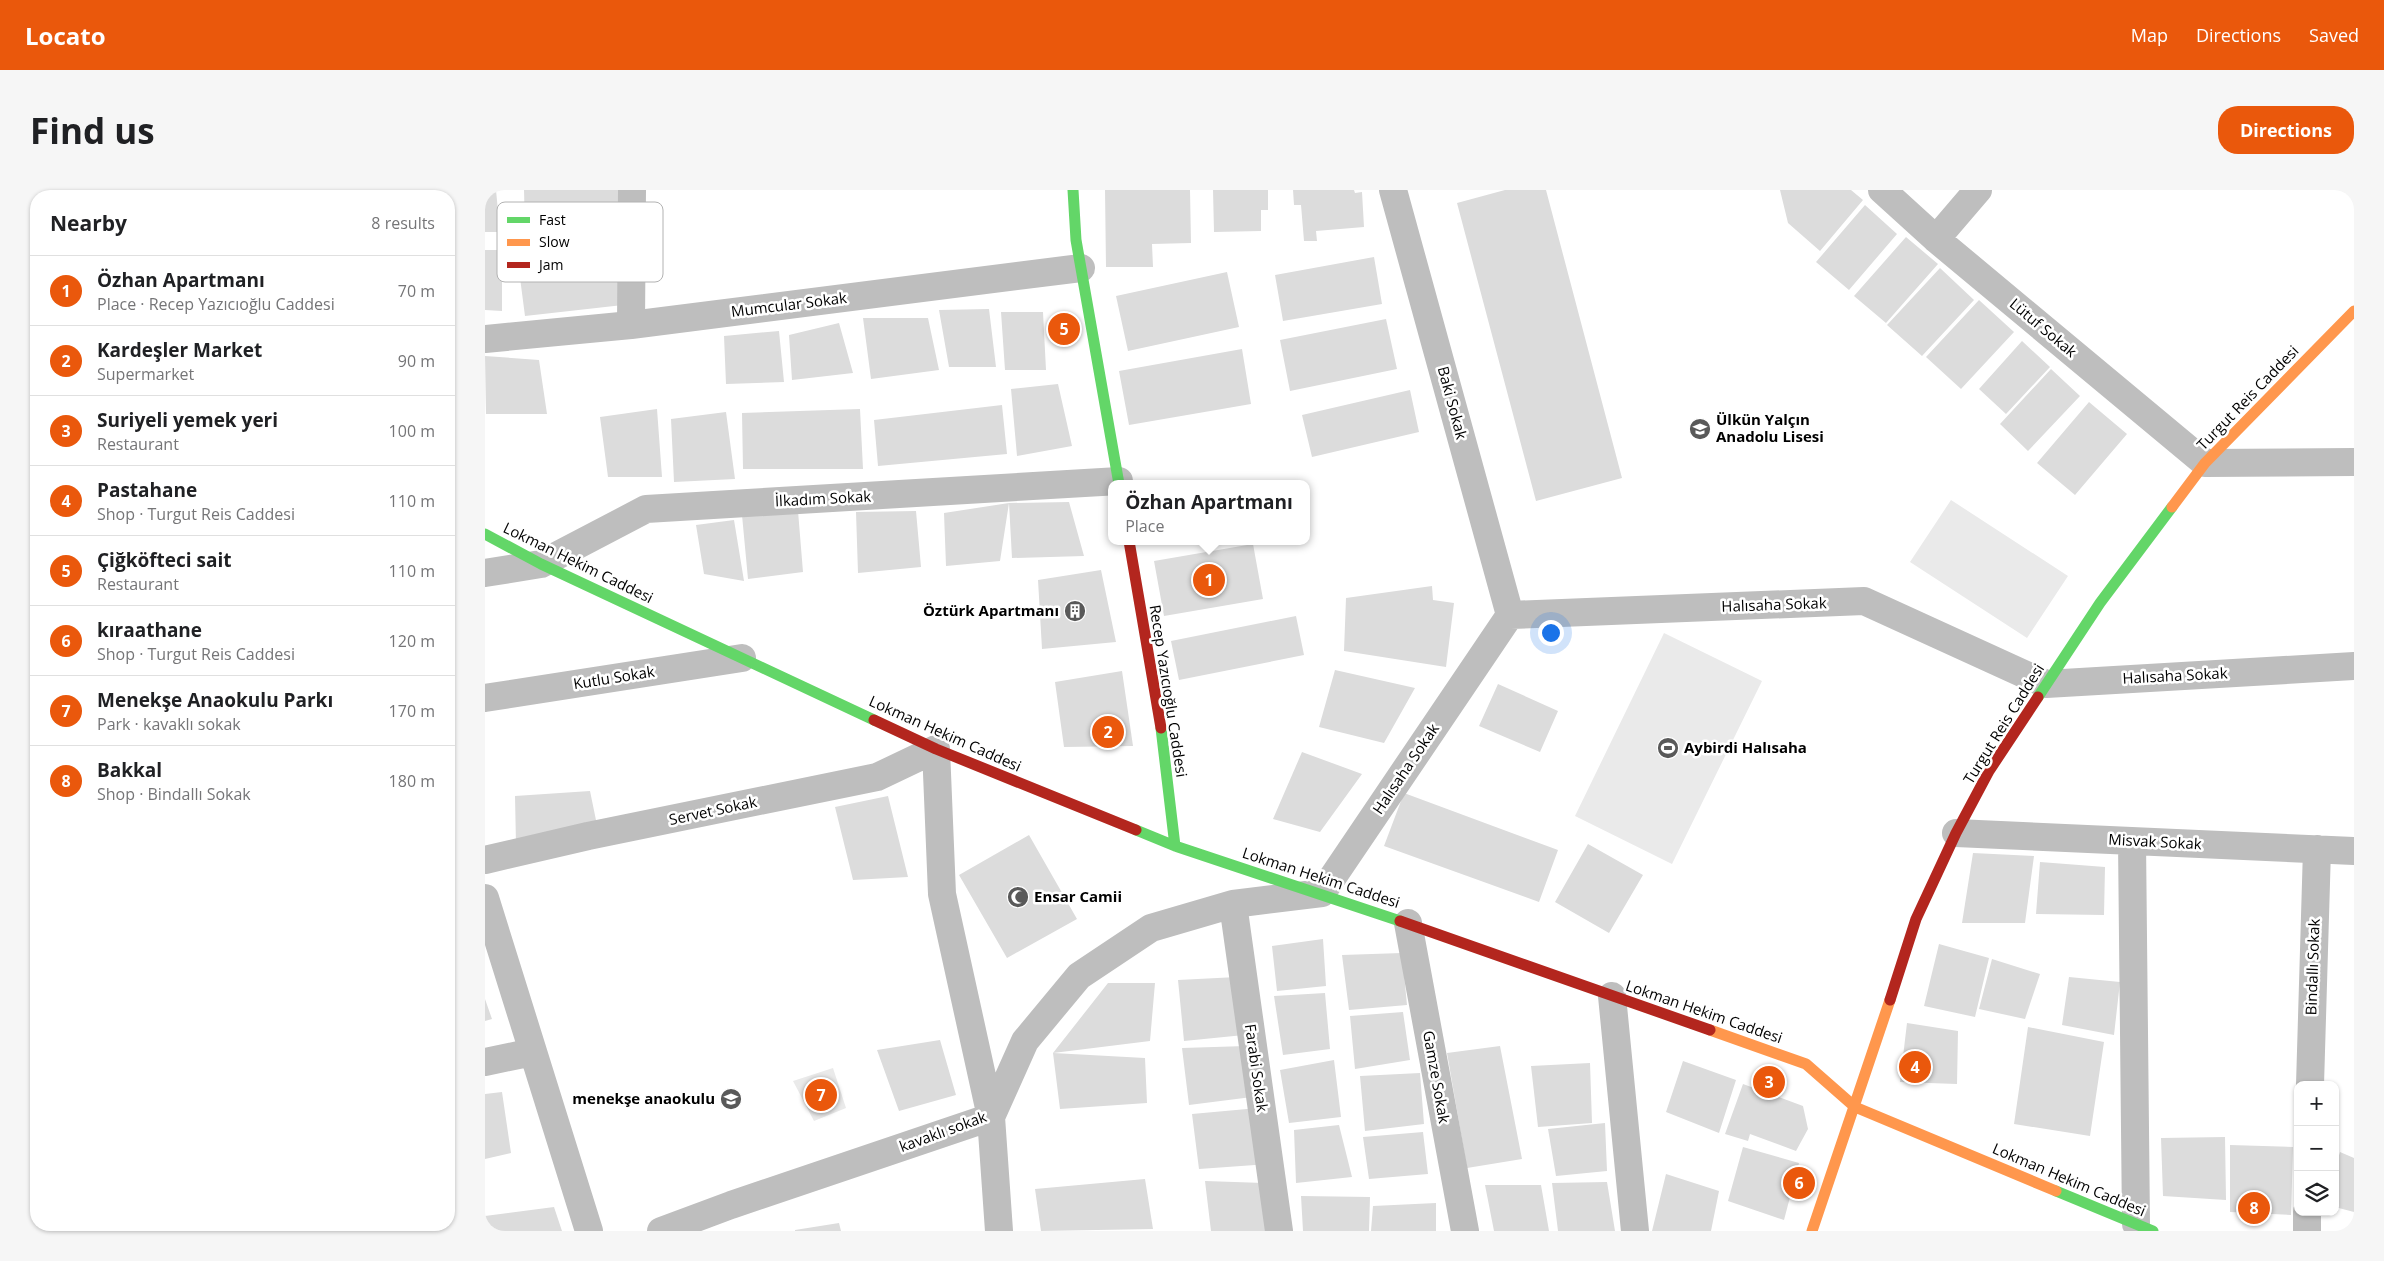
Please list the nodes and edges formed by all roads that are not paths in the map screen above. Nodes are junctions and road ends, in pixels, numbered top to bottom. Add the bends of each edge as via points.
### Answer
1 (1073, 190) edge
2 (1393, 190) edge
3 (1882, 190) edge
4 (1978, 190) edge
5 (1936, 239) junction
6 (1081, 268) junction
7 (631, 282) edge
8 (2354, 311) edge
9 (631, 325) junction
10 (485, 339) edge
11 (2354, 462) edge
12 (2205, 463) junction
13 (1119, 480) edge
14 (1108, 483) edge
15 (485, 534) edge
16 (1130, 545) edge
17 (541, 564) junction
18 (485, 573) edge
19 (1510, 615) junction
20 (742, 658) junction
21 (2354, 666) edge
22 (2046, 684) junction
23 (485, 698) edge
24 (936, 749) junction
25 (1956, 833) junction
26 (2132, 841) junction
27 (1175, 846) junction
28 (2317, 849) junction
29 (2354, 851) edge
30 (485, 860) edge
31 (1322, 893) junction
32 (485, 898) edge
33 (1233, 904) junction
34 (1408, 923) junction
35 (1612, 996) junction
36 (533, 1052) junction
37 (485, 1062) edge
38 (2310, 1081) edge
39 (1855, 1107) junction
40 (991, 1117) junction
41 (2307, 1216) edge
42 (2108, 1222) edge
43 (2144, 1228) edge
44 (589, 1231) edge
45 (661, 1231) edge
46 (999, 1231) edge
47 (1279, 1231) edge
48 (1465, 1231) edge
49 (1635, 1231) edge
50 (1812, 1231) edge
51 (2307, 1231) edge

1 - 6 street
2 - 19 street, Baki Sokak
3 - 5 street, Lütuf Sokak
4 - 5 street
5 - 12 street, Lütuf Sokak
6 - 9 street, Mumcular Sokak
6 - 13 street
7 - 9 street
8 - 12 street, Turgut Reis Caddesi
9 - 10 street, Mumcular Sokak
11 - 12 street
12 - 22 street, Turgut Reis Caddesi via 2100,602
14 - 17 street, İlkadım Sokak via 645,509
15 - 17 street, Lokman Hekim Caddesi
16 - 27 street, Recep Yazıcıoğlu Caddesi via 1162,734
17 - 18 street, İlkadım Sokak
17 - 20 street, Lokman Hekim Caddesi
19 - 22 street, Halısaha Sokak via 1864,601
19 - 31 street, Halısaha Sokak
20 - 23 street, Kutlu Sokak
20 - 24 street, Lokman Hekim Caddesi
21 - 22 street, Halısaha Sokak
22 - 25 street, Turgut Reis Caddesi via 1989,771
24 - 27 street, Lokman Hekim Caddesi
24 - 30 street, Servet Sokak via 877,777
24 - 40 street via 942,894
25 - 26 street, Misvak Sokak
25 - 39 street, Turgut Reis Caddesi via 1916,919
26 - 28 street, Misvak Sokak
26 - 43 street
27 - 31 street, Lokman Hekim Caddesi
28 - 29 street, Misvak Sokak
28 - 38 street, Bindallı Sokak
31 - 33 street, kavaklı sokak
31 - 34 street, Lokman Hekim Caddesi
32 - 36 street
33 - 40 street, kavaklı sokak via 1151,928 1079,976 1025,1041
33 - 47 street, Farabi Sokak
34 - 35 street, Lokman Hekim Caddesi
34 - 48 street, Gamze Sokak
35 - 39 street, Lokman Hekim Caddesi via 1806,1064
35 - 49 street
36 - 37 street
36 - 44 street
39 - 42 street, Lokman Hekim Caddesi
39 - 50 street, Turgut Reis Caddesi
40 - 45 street, kavaklı sokak via 731,1204
40 - 46 street
41 - 51 street
42 - 43 street, Lokman Hekim Caddesi

